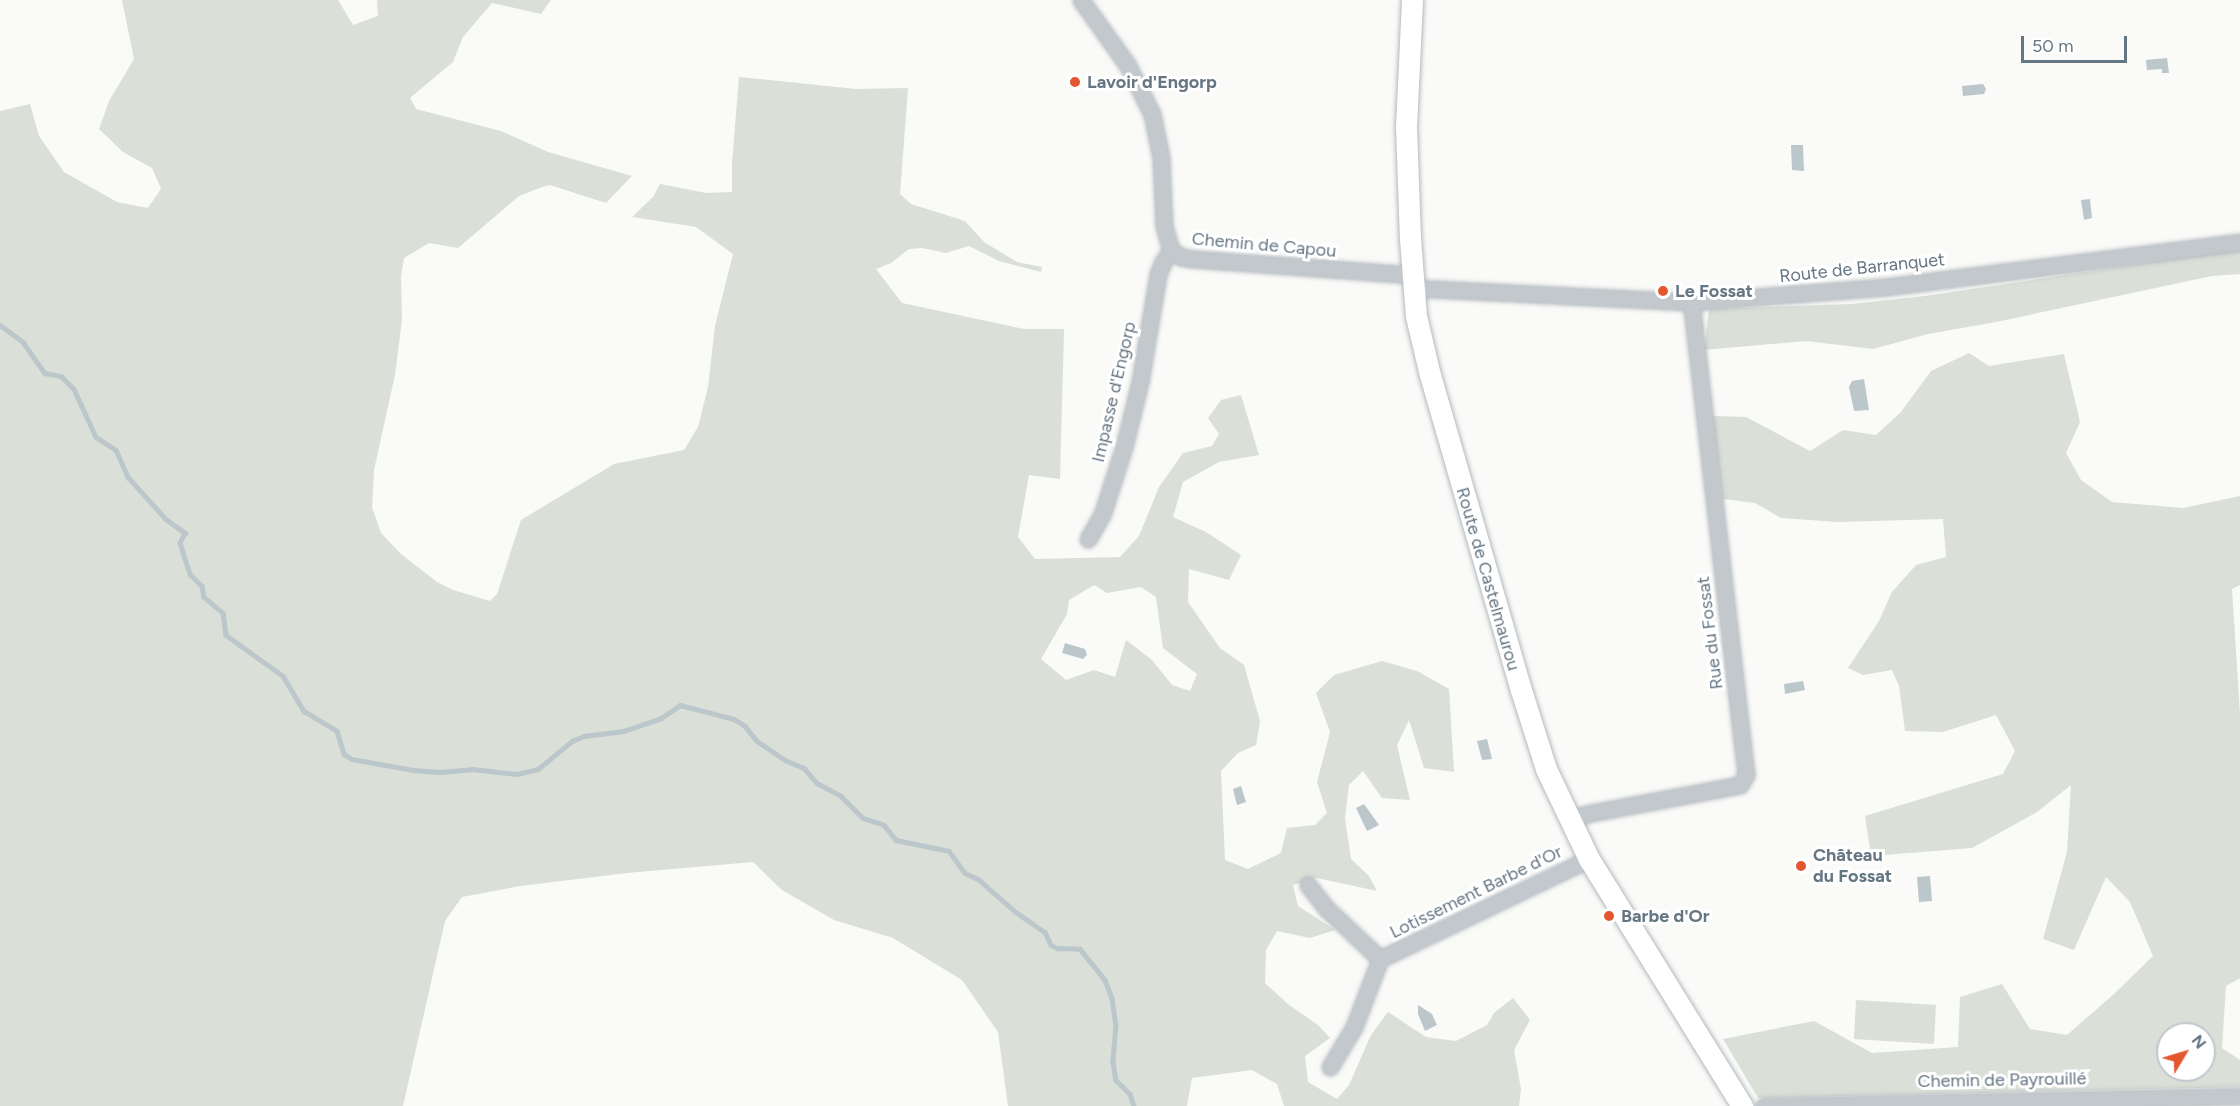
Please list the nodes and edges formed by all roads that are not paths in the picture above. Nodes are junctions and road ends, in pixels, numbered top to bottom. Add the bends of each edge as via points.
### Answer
1 (1081, 0) edge
2 (1412, 0) edge
3 (2240, 242) edge
4 (1171, 250) junction
5 (1413, 282) junction
6 (1691, 302) junction
7 (1088, 539) dead end
8 (1569, 821) junction
9 (1589, 859) junction
10 (1308, 885) dead end
11 (1380, 959) junction
12 (1330, 1067) dead end
13 (2240, 1096) edge
14 (1742, 1106) edge
15 (1764, 1106) edge

1 - 4 street, Chemin de Capou via 1128,66 1152,114 1161,158 1164,226
2 - 5 street, Route de Castelmaurou via 1406,126
3 - 6 street, Route de Barranquet via 1885,287
4 - 5 street, Chemin de Capou via 1194,259
4 - 7 street, Impasse d'Engorp via 1158,274 1140,382 1124,447 1102,515
5 - 6 street, Route de Barranquet
5 - 8 street, Route de Castelmaurou via 1420,340 1468,511 1546,769
6 - 8 street, Rue du Fossat via 1746,774 1740,785 1586,813
8 - 9 street, Route de Castelmaurou
9 - 11 street, Lotissement Barbe d'Or
9 - 14 street, Route de Castelmaurou
10 - 11 street, Lotissement Barbe d'Or via 1327,909
11 - 12 street, Lotissement Barbe d'Or via 1354,1027
13 - 15 street, Chemin de Payrouillé

